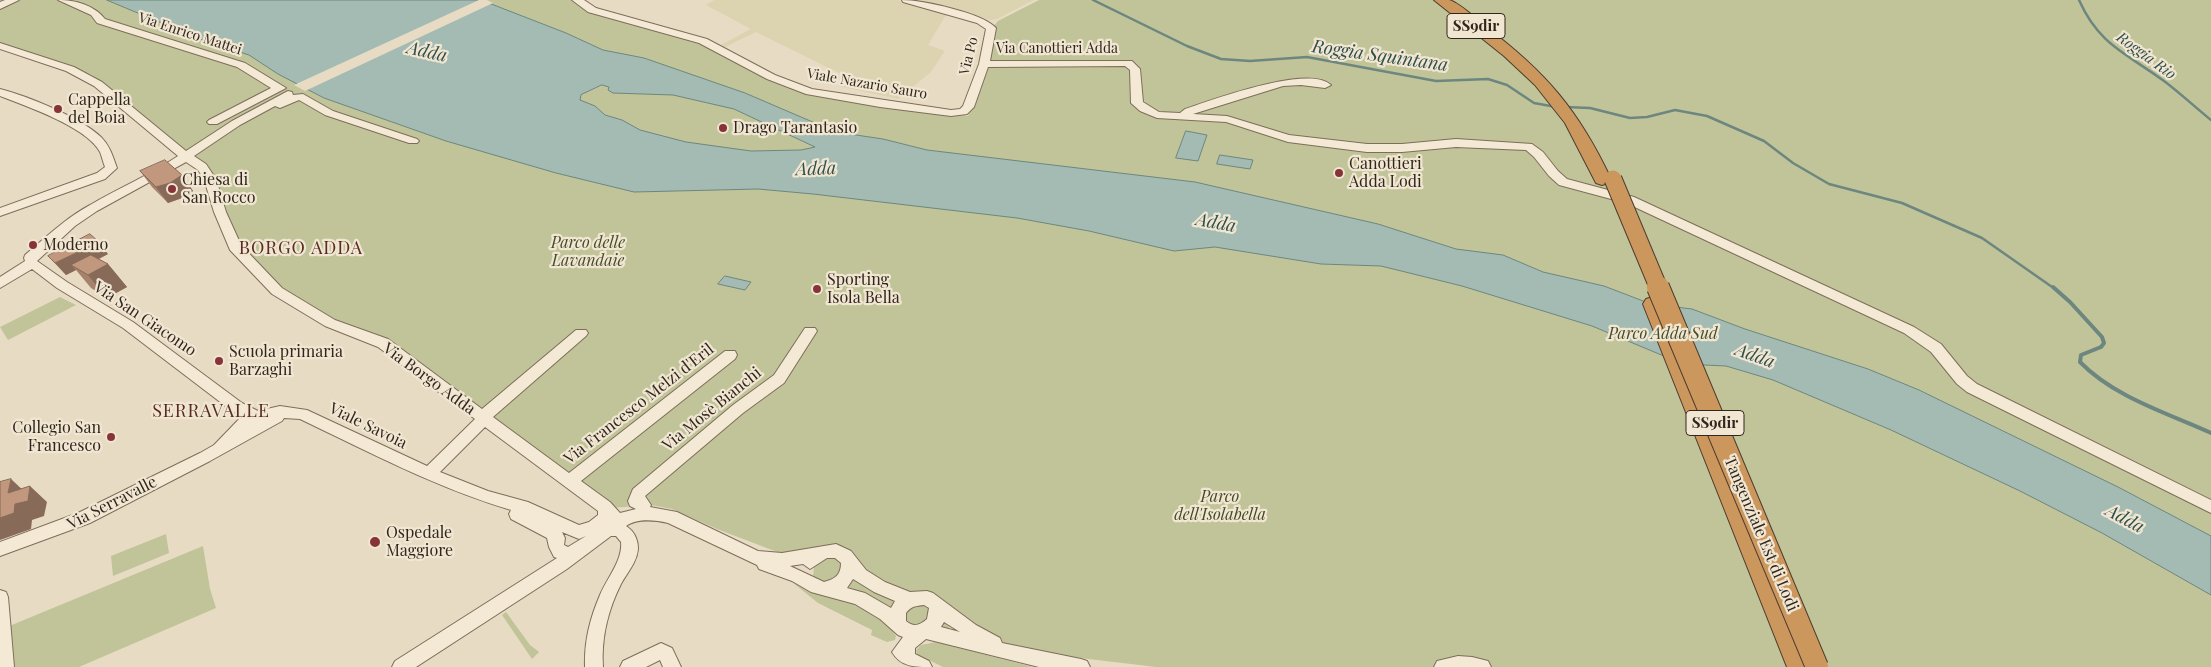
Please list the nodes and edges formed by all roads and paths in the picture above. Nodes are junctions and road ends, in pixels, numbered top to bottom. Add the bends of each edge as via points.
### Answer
1 (14, 0) edge
2 (63, 0) edge
3 (907, 0) edge
4 (1441, 0) edge
5 (1454, 0) edge
6 (581, 1) edge
7 (0, 6) edge
8 (0, 46) edge
9 (1520, 55) junction
10 (984, 64) junction
11 (1325, 85) dead end
12 (0, 92) edge
13 (289, 93) junction
14 (267, 108) junction
15 (960, 113) joint
16 (1181, 117) junction
17 (213, 122) dead end
18 (413, 141) dead end
19 (172, 146) junction
20 (187, 156) junction
21 (174, 165) junction
22 (206, 171) junction
23 (1607, 179) junction
24 (82, 183) junction
25 (114, 196) junction
26 (0, 212) edge
27 (32, 263) junction
28 (0, 283) edge
29 (810, 331) dead end
30 (581, 333) dead end
31 (730, 355) dead end
32 (484, 419) junction
33 (252, 423) junction
34 (429, 474) junction
35 (569, 482) junction
36 (486, 496) junction
37 (643, 505) junction
38 (2211, 507) edge
39 (683, 522) junction
40 (604, 525) junction
41 (578, 540) junction
42 (557, 545) junction
43 (0, 548) edge
44 (816, 556) junction
45 (756, 558) junction
46 (849, 563) junction
47 (1760, 569) junction
48 (538, 578) junction
49 (818, 586) junction
50 (0, 597) edge
51 (910, 599) junction
52 (938, 608) junction
53 (900, 626) junction
54 (923, 632) junction
55 (1017, 655) junction
56 (915, 663) edge
57 (5, 667) edge
58 (401, 667) edge
59 (594, 667) edge
60 (628, 667) edge
61 (672, 667) edge
62 (1081, 667) edge
63 (1443, 667) edge
64 (1482, 667) edge
65 (1786, 667) edge
66 (1800, 667) edge
67 (1817, 667) edge

1 - 7 street
2 - 13 street, Via Enrico Mattei via 95,13 101,20 241,65
3 - 10 street, Via Po via 988,25
4 - 9 highway, SS9dir
5 - 9 highway, SS9dir
6 - 15 street, Viale Nazario Sauro via 592,10 703,41 772,77 810,92
8 - 19 street via 86,76
9 - 23 highway, SS9dir via 1596,140
10 - 15 street, Via Po via 967,109
10 - 16 street, Via Canottieri Adda via 1128,63 1135,69 1140,107 1157,115
11 - 16 street via 1282,82 1189,111
12 - 24 street via 50,111 98,141 111,168 104,175
13 - 14 street
13 - 17 street
13 - 18 street, Via Enrico Mattei via 329,113
14 - 19 street via 241,116 196,143 185,147
14 - 20 street via 206,154
16 - 38 street via 1227,119 1288,138 1367,148 1456,143 1528,147 1538,152 1563,182 1630,200 1908,330 1936,348 1972,388
19 - 20 street
20 - 21 street
20 - 22 street
21 - 22 street
21 - 25 street
22 - 32 street, Via Borgo Adda via 236,247 277,291 330,323 382,343
23 - 47 highway, Tangenziale Est di Lodi / SS9dir
23 - 67 highway, Tangenziale Est di Lodi / SS9dir, bridge
24 - 25 street via 96,182
24 - 26 street
25 - 27 street via 81,216 36,251 30,258
27 - 28 street
27 - 33 street, Via San Giacomo via 128,325 237,407
29 - 37 street, Via Mosè Bianchi via 784,374 638,493 636,501
30 - 32 street via 489,411
31 - 35 street, Via Francesco Melzi d'Eril
32 - 34 street
32 - 35 street, Via Borgo Adda
33 - 34 street, Viale Savoia via 292,412 302,414
33 - 43 street, Via Serravalle via 220,448 74,523
34 - 36 street, Viale Savoia
35 - 40 street, Via Borgo Adda via 604,507 607,513
36 - 41 street via 522,507
36 - 42 street via 553,533
37 - 39 street via 661,506
37 - 40 street via 623,509
39 - 40 street via 662,514 632,515
39 - 45 street
40 - 41 street
40 - 59 street via 623,531 628,537 629,548 599,618
41 - 42 street via 564,554
41 - 48 street
42 - 48 street via 552,562
44 - 45 street via 782,560
44 - 46 street via 835,551
44 - 49 street via 806,569 806,576
45 - 49 street
46 - 49 street via 850,571 843,581 835,586
46 - 51 street via 864,578
47 - 65 highway via 1762,607
47 - 66 highway, Tangenziale Est di Lodi / SS9dir
48 - 58 street
49 - 53 street via 859,598 880,609
50 - 57 street
51 - 52 street via 927,598
51 - 53 street via 898,610
52 - 54 street via 937,620
52 - 55 street via 970,630
53 - 54 street via 908,632
53 - 56 street via 900,650
54 - 55 street
54 - 56 street via 909,642 906,651
55 - 62 street
60 - 61 street via 657,652 666,654
63 - 64 street via 1456,663

